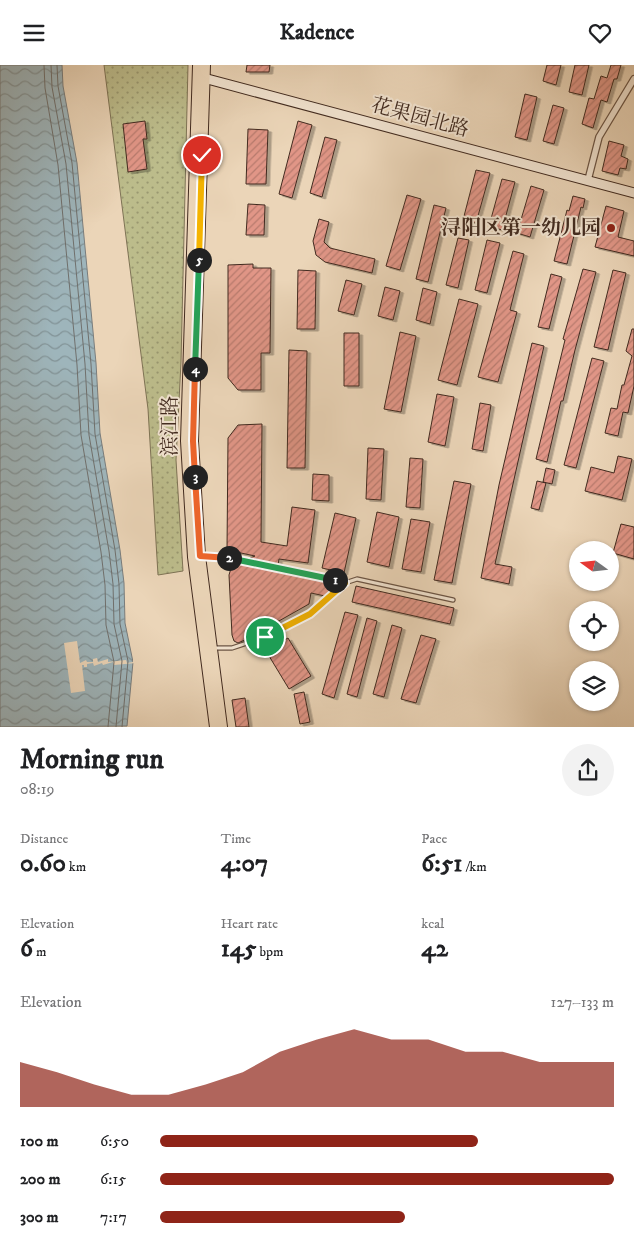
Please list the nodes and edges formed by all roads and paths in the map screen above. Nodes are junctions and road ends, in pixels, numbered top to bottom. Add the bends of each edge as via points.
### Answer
1 (198, 65) edge
2 (205, 65) edge
3 (201, 77) junction
4 (634, 79) edge
5 (588, 180) junction
6 (634, 193) edge
7 (200, 556) junction
8 (345, 583) junction
9 (453, 600) dead end
10 (205, 649) junction
11 (215, 727) edge
12 (222, 727) edge

1 - 3 main road, 滨江路
2 - 3 main road, 滨江路
3 - 5 street, 花果园北路
3 - 7 main road, 滨江路 via 193,441
3 - 10 main road, 滨江路 via 186,441 193,557
4 - 5 street via 599,137
5 - 6 street, 花果园北路
7 - 8 lane via 233,558
7 - 12 main road, 滨江路
8 - 9 lane via 356,579
8 - 10 lane via 310,614 279,631 232,648
10 - 11 main road, 滨江路

